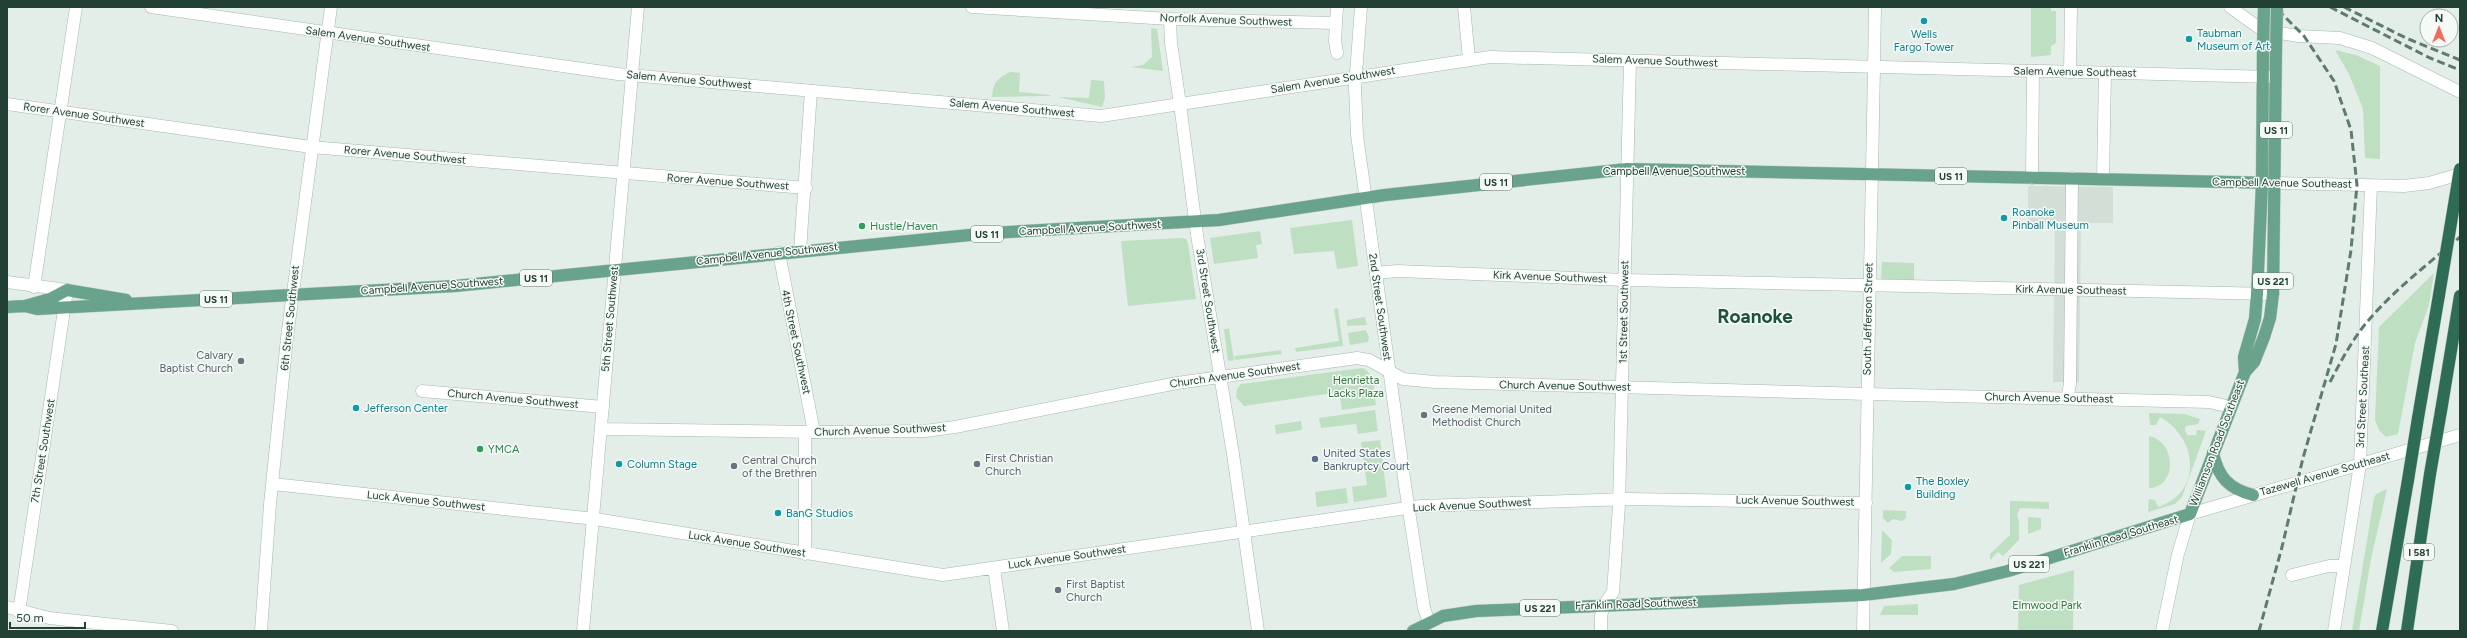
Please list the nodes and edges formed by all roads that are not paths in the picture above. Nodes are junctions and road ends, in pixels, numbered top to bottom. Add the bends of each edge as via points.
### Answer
1 (76, 7) edge
2 (151, 7) edge
3 (332, 7) edge
4 (638, 7) edge
5 (972, 7) edge
6 (1337, 7) edge
7 (1361, 7) edge
8 (1464, 7) edge
9 (1875, 7) edge
10 (2071, 7) edge
11 (2230, 7) edge
12 (2264, 7) edge
13 (2277, 7) edge
14 (1170, 19) junction
15 (1336, 23) junction
16 (328, 33) junction
17 (1337, 53) dead end
18 (1469, 59) junction
19 (1630, 61) junction
20 (1874, 68) junction
21 (2033, 72) junction
22 (2070, 72) junction
23 (2105, 73) junction
24 (632, 75) junction
25 (1356, 76) junction
26 (2262, 77) junction
27 (2276, 77) junction
28 (811, 91) junction
29 (2460, 92) edge
30 (7, 104) edge
31 (1180, 104) junction
32 (60, 112) junction
33 (311, 147) junction
34 (1627, 169) junction
35 (2460, 169) edge
36 (624, 174) junction
37 (1871, 174) junction
38 (2460, 174) edge
39 (2032, 178) junction
40 (2072, 178) junction
41 (2103, 179) junction
42 (2262, 183) junction
43 (2276, 183) junction
44 (2371, 186) junction
45 (806, 188) junction
46 (1365, 199) junction
47 (1196, 222) junction
48 (800, 250) junction
49 (779, 253) junction
50 (614, 269) junction
51 (1376, 272) junction
52 (1624, 280) junction
53 (7, 282) edge
54 (1869, 286) junction
55 (34, 287) junction
56 (67, 290) junction
57 (2071, 290) junction
58 (2257, 294) junction
59 (2273, 294) junction
60 (293, 296) junction
61 (2460, 296) edge
62 (50, 299) junction
63 (140, 303) junction
64 (25, 306) junction
65 (7, 307) edge
66 (64, 307) junction
67 (1389, 371) junction
68 (2245, 372) junction
69 (1220, 376) junction
70 (1622, 387) junction
71 (422, 391) dead end
72 (1867, 394) junction
73 (2067, 399) junction
74 (603, 407) junction
75 (2231, 407) junction
76 (602, 429) junction
77 (810, 432) junction
78 (2460, 435) edge
79 (2213, 452) junction
80 (2360, 464) junction
81 (273, 484) junction
82 (2253, 495) junction
83 (1619, 499) junction
84 (1866, 502) junction
85 (1408, 508) junction
86 (2190, 514) junction
87 (595, 519) junction
88 (1244, 531) junction
89 (805, 554) junction
90 (2344, 566) junction
91 (994, 568) junction
92 (2292, 575) dead end
93 (1864, 595) junction
94 (1604, 604) junction
95 (7, 607) edge
96 (19, 612) junction
97 (1431, 627) edge
98 (172, 631) edge
99 (261, 631) edge
100 (584, 631) edge
101 (1003, 631) edge
102 (1258, 631) edge
103 (1413, 631) edge
104 (1601, 631) edge
105 (1863, 631) edge
106 (2162, 631) edge
107 (2334, 631) edge
108 (2382, 631) edge
109 (2407, 631) edge

1 - 32 street
2 - 16 street, Salem Avenue Southwest
3 - 16 street, 6th Street Southwest
4 - 24 street, 5th Street Southwest
5 - 14 street, Norfolk Avenue Southwest
6 - 15 street
7 - 25 street, 2nd Street Southwest
8 - 18 street
9 - 20 street, South Jefferson Street
10 - 22 street
11 - 29 street via 2262,30 2298,36 2340,38 2372,48
12 - 26 main road, US 11, bridge
13 - 27 main road, US 11, bridge
14 - 15 street, Norfolk Avenue Southwest
14 - 31 street, 3rd Street Southwest
15 - 17 street
16 - 24 street, Salem Avenue Southwest
16 - 33 street, 6th Street Southwest
18 - 19 street, Salem Avenue Southwest via 1490,57
18 - 25 street, Salem Avenue Southwest
19 - 20 street, Salem Avenue Southwest
19 - 34 street, 1st Street Southwest
20 - 21 street, Salem Avenue Southeast
20 - 37 street, South Jefferson Street
21 - 22 street, Salem Avenue Southeast
21 - 39 street
22 - 23 street, Salem Avenue Southeast
23 - 26 street, Salem Avenue Southeast
23 - 41 street
24 - 28 street, Salem Avenue Southwest
24 - 36 street, 5th Street Southwest
25 - 31 street, Salem Avenue Southwest
25 - 46 street, 2nd Street Southwest via 1355,118
26 - 27 street, Salem Avenue Southeast
26 - 42 main road, Williamson Road Southeast / US 11
27 - 43 main road, Williamson Road Southeast / US 11
28 - 31 street, Salem Avenue Southwest via 1101,116
28 - 45 street
30 - 32 street, Rorer Avenue Southwest
31 - 47 street, 3rd Street Southwest
32 - 33 street, Rorer Avenue Southwest
32 - 55 street
33 - 36 street, Rorer Avenue Southwest
33 - 60 street, 6th Street Southwest
34 - 37 main road, Campbell Avenue Southwest / US 11
34 - 46 main road, Campbell Avenue Southwest / US 11 via 1493,182
34 - 52 street, 1st Street Southwest
35 - 108 highway, I 581, bridge
36 - 45 street, Rorer Avenue Southwest
36 - 50 street, 5th Street Southwest
37 - 39 main road, US 11
37 - 54 street, South Jefferson Street
38 - 44 street, Campbell Avenue Southeast via 2417,185
39 - 40 main road, US 11
40 - 41 main road, US 11
40 - 57 street
41 - 42 main road, Campbell Avenue Southeast / US 11
42 - 43 main road, Campbell Avenue Southeast / US 11
42 - 58 main road, Williamson Road Southeast / US 221
43 - 44 street, Campbell Avenue Southeast
43 - 59 main road, Williamson Road Southeast / US 221
44 - 80 street, 3rd Street Southeast
45 - 48 street
46 - 47 main road, Campbell Avenue Southwest / US 11
46 - 51 street, 2nd Street Southwest
47 - 48 main road, Campbell Avenue Southwest / US 11 via 1030,230
47 - 69 street, 3rd Street Southwest
48 - 49 main road, Campbell Avenue Southwest / US 11
49 - 50 main road, Campbell Avenue Southwest / US 11
49 - 77 street, 4th Street Southwest
50 - 60 main road, Campbell Avenue Southwest / US 11 via 455,286
50 - 74 street, 5th Street Southwest
51 - 52 street, Kirk Avenue Southwest
51 - 67 street, 2nd Street Southwest
52 - 54 street, Kirk Avenue Southwest
52 - 70 street, 1st Street Southwest
53 - 55 street
54 - 57 street, Kirk Avenue Southeast
54 - 72 street, South Jefferson Street
55 - 56 street
55 - 62 street
56 - 62 main road, Campbell Avenue Southwest / US 11
56 - 63 main road, Campbell Avenue Southwest / US 11
56 - 66 street, 7th Street Southwest
57 - 58 street, Kirk Avenue Southeast
57 - 73 street via 2070,384
58 - 59 street, Kirk Avenue Southeast
58 - 68 main road, Williamson Road Southeast / US 221 via 2255,318 2244,357
59 - 68 main road, Williamson Road Southeast / US 221 via 2264,337 2254,362
60 - 63 main road, Campbell Avenue Southwest / US 11
60 - 81 street, 6th Street Southwest
61 - 109 highway, I 581, bridge
62 - 64 main road, Campbell Avenue Southwest / US 11
62 - 66 street
63 - 66 main road, Campbell Avenue Southwest / US 11
64 - 65 main road, Campbell Avenue Southwest / US 11
64 - 66 main road, Campbell Avenue Southwest / US 11
66 - 96 street, 7th Street Southwest
67 - 69 street, Church Avenue Southwest via 1369,360 1357,358
67 - 70 street, Church Avenue Southwest via 1403,379 1435,382
67 - 85 street, 2nd Street Southwest
68 - 75 main road, Williamson Road Southeast / US 221
69 - 77 street, Church Avenue Southwest via 1130,391 955,427
69 - 88 street, 3rd Street Southwest
70 - 72 street, Church Avenue Southwest
70 - 83 street, 1st Street Southwest
71 - 74 street, Church Avenue Southwest
72 - 73 street, Church Avenue Southeast
72 - 84 street, South Jefferson Street
73 - 75 street, Church Avenue Southeast via 2208,402
74 - 76 street, 5th Street Southwest
75 - 79 main road, Williamson Road Southeast / US 221
76 - 77 street, Church Avenue Southwest
76 - 87 street, 5th Street Southwest
77 - 89 street, 4th Street Southwest
78 - 80 street, Tazewell Avenue Southeast
79 - 82 main road via 2218,470 2226,483
79 - 86 main road, Williamson Road Southeast / US 221
80 - 82 street, Tazewell Avenue Southeast
80 - 90 street, 3rd Street Southeast
81 - 87 street, Luck Avenue Southwest
81 - 99 street, 6th Street Southwest
82 - 86 street, Tazewell Avenue Southeast
83 - 84 street, Luck Avenue Southwest
83 - 85 street, Luck Avenue Southwest
83 - 94 street, 1st Street Southwest via 1613,592
84 - 93 street, South Jefferson Street
85 - 88 street, Luck Avenue Southwest
85 - 97 street, 2nd Street Southwest via 1424,608
86 - 93 main road, Franklin Road Southeast / US 221 via 1981,578 1954,584
86 - 106 street, Williamson Road Southeast via 2178,554
87 - 89 street, Luck Avenue Southwest
87 - 100 street, 5th Street Southwest
88 - 91 street, Luck Avenue Southwest
88 - 102 street, 3rd Street Southwest
89 - 91 street, Luck Avenue Southwest via 943,575
90 - 92 street via 2329,566
90 - 107 street, 3rd Street Southeast
91 - 101 street
93 - 94 main road, Franklin Road Southwest / US 221
93 - 105 street, South Jefferson Street
94 - 97 main road, Franklin Road Southwest / US 221 via 1476,611 1443,616
94 - 104 street, 1st Street Southwest
95 - 96 street
96 - 98 street via 49,618
97 - 103 main road, Franklin Road Southwest / US 221

